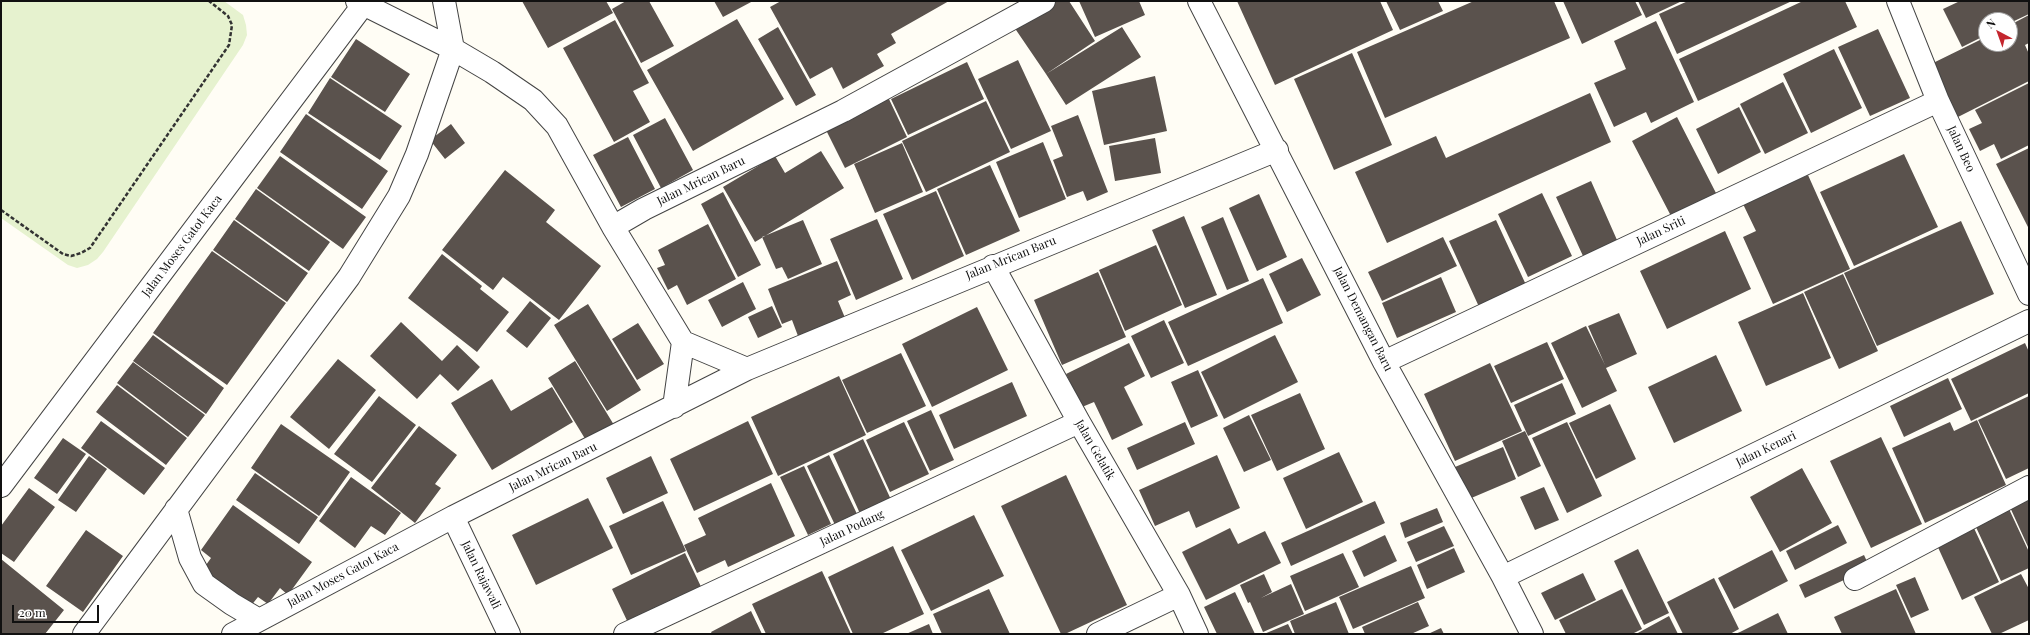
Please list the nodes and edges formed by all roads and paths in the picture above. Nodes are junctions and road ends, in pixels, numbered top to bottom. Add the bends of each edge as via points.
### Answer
1 (209, 1) edge
2 (444, 1) edge
3 (1044, 1) edge
4 (1199, 1) edge
5 (1898, 1) edge
6 (362, 2) edge
7 (453, 49) junction
8 (1938, 101) junction
9 (1277, 150) junction
10 (1, 210) edge
11 (613, 227) junction
12 (993, 266) junction
13 (2029, 294) edge
14 (2029, 321) edge
15 (683, 342) junction
16 (1384, 362) junction
17 (747, 369) junction
18 (674, 407) junction
19 (1079, 422) junction
20 (1, 486) edge
21 (2029, 487) edge
22 (176, 509) junction
23 (453, 517) junction
24 (1503, 577) junction
25 (1855, 579) dead end
26 (1179, 595) junction
27 (260, 620) junction
28 (84, 634) edge
29 (233, 634) edge
30 (509, 634) edge
31 (625, 634) edge
32 (1098, 634) edge
33 (1197, 634) edge
34 (1532, 634) edge

1 - 10 path via 228,16 232,25 229,45 90,248 81,254 63,254
2 - 7 street
3 - 11 street, Jalan Mrican Baru via 842,111 644,209
4 - 9 street, Jalan Demangan Baru
5 - 8 street, Jalan Beo
6 - 7 street
6 - 20 street, Jalan Moses Gatot Kaca
7 - 11 street via 533,100 557,126
7 - 22 street via 417,154 399,196 349,277
8 - 13 street, Jalan Beo
8 - 16 street, Jalan Sriti
9 - 12 street, Jalan Mrican Baru
9 - 16 street, Jalan Demangan Baru
11 - 15 street
12 - 17 street, Jalan Mrican Baru
12 - 19 street, Jalan Gelatik
14 - 24 street, Jalan Kenari
15 - 17 street
15 - 18 street
16 - 24 street, Jalan Demangan Baru
17 - 18 street, Jalan Mrican Baru
18 - 23 street, Jalan Mrican Baru
19 - 26 street, Jalan Gelatik
19 - 31 street, Jalan Podang
21 - 25 street
22 - 27 street via 190,558 204,584
22 - 28 street
23 - 27 street, Jalan Moses Gatot Kaca
23 - 30 street, Jalan Rajawali
24 - 34 street, Jalan Demangan Baru
26 - 32 street
26 - 33 street, Jalan Gelatik
27 - 29 street, Jalan Moses Gatot Kaca

